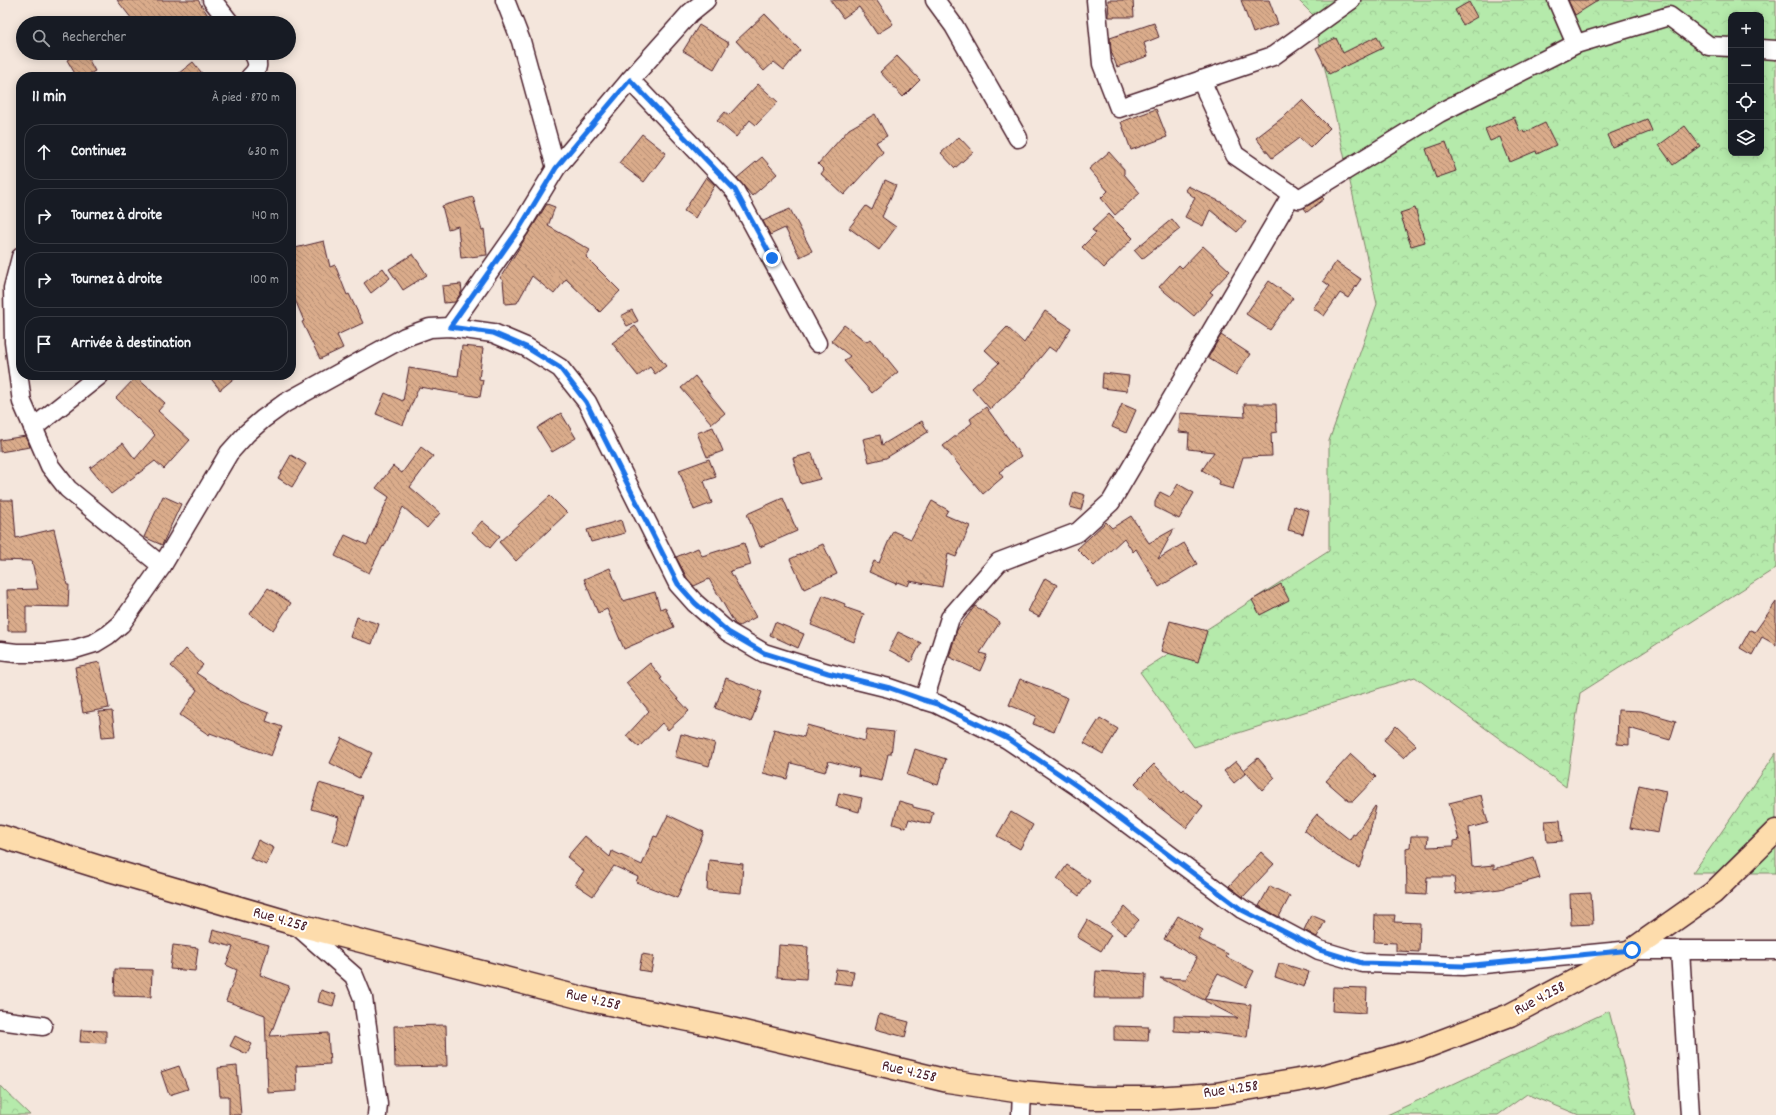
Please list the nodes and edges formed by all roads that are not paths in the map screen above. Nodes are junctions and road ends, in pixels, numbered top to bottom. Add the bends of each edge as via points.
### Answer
1 (212, 0) edge
2 (505, 0) edge
3 (706, 0) edge
4 (935, 0) edge
5 (1096, 0) edge
6 (1351, 0) edge
7 (1557, 0) edge
8 (225, 16) edge
9 (1576, 44) junction
10 (1728, 47) edge
11 (1764, 49) edge
12 (1776, 50) edge
13 (256, 60) edge
14 (256, 72) edge
15 (630, 80) junction
16 (1202, 80) junction
17 (1018, 138) dead end
18 (556, 168) junction
19 (1292, 194) junction
20 (16, 276) edge
21 (450, 327) junction
22 (817, 343) dead end
23 (16, 357) edge
24 (19, 380) edge
25 (94, 380) edge
26 (33, 428) junction
27 (162, 566) junction
28 (0, 651) edge
29 (924, 700) junction
30 (1776, 831) edge
31 (0, 836) edge
32 (295, 924) junction
33 (1632, 950) junction
34 (1680, 950) junction
35 (1776, 950) edge
36 (0, 1020) edge
37 (42, 1026) dead end
38 (1022, 1092) junction
39 (382, 1111) edge
40 (1021, 1115) edge
41 (1690, 1115) edge

1 - 8 street
2 - 18 street via 521,41
3 - 15 street via 690,13
4 - 17 street via 954,26
5 - 16 street via 1102,64 1119,108
6 - 16 street via 1273,56
7 - 9 street
9 - 10 street via 1670,16 1710,46
9 - 19 street via 1439,113 1299,198
11 - 12 street
13 - 14 street
15 - 18 street
15 - 22 street via 735,190
16 - 19 street via 1235,155
18 - 21 street via 519,229
19 - 29 street via 1111,502 1078,532 999,562 950,618
20 - 23 street via 13,288
21 - 27 street via 430,328 405,337 285,403 263,419 230,453
21 - 29 street via 493,333 526,347 560,368 586,402 678,584 728,632 764,653
24 - 26 street via 22,402
25 - 26 street
26 - 27 street via 50,466 68,489
27 - 28 street via 121,624 95,643 72,650 48,653
29 - 33 street via 1008,739 1077,786 1242,910 1320,950 1362,963 1463,966
30 - 33 highway, Rue 4.258 via 1713,893
31 - 32 highway, Rue 4.258
32 - 38 highway, Rue 4.258 via 590,1000 723,1027 948,1081
32 - 39 street via 354,976 363,998
33 - 34 street
33 - 38 highway, Rue 4.258 via 1510,1015 1418,1050 1323,1076 1216,1094 1161,1097 1090,1098
34 - 35 street
34 - 41 street
36 - 37 street
38 - 40 street

